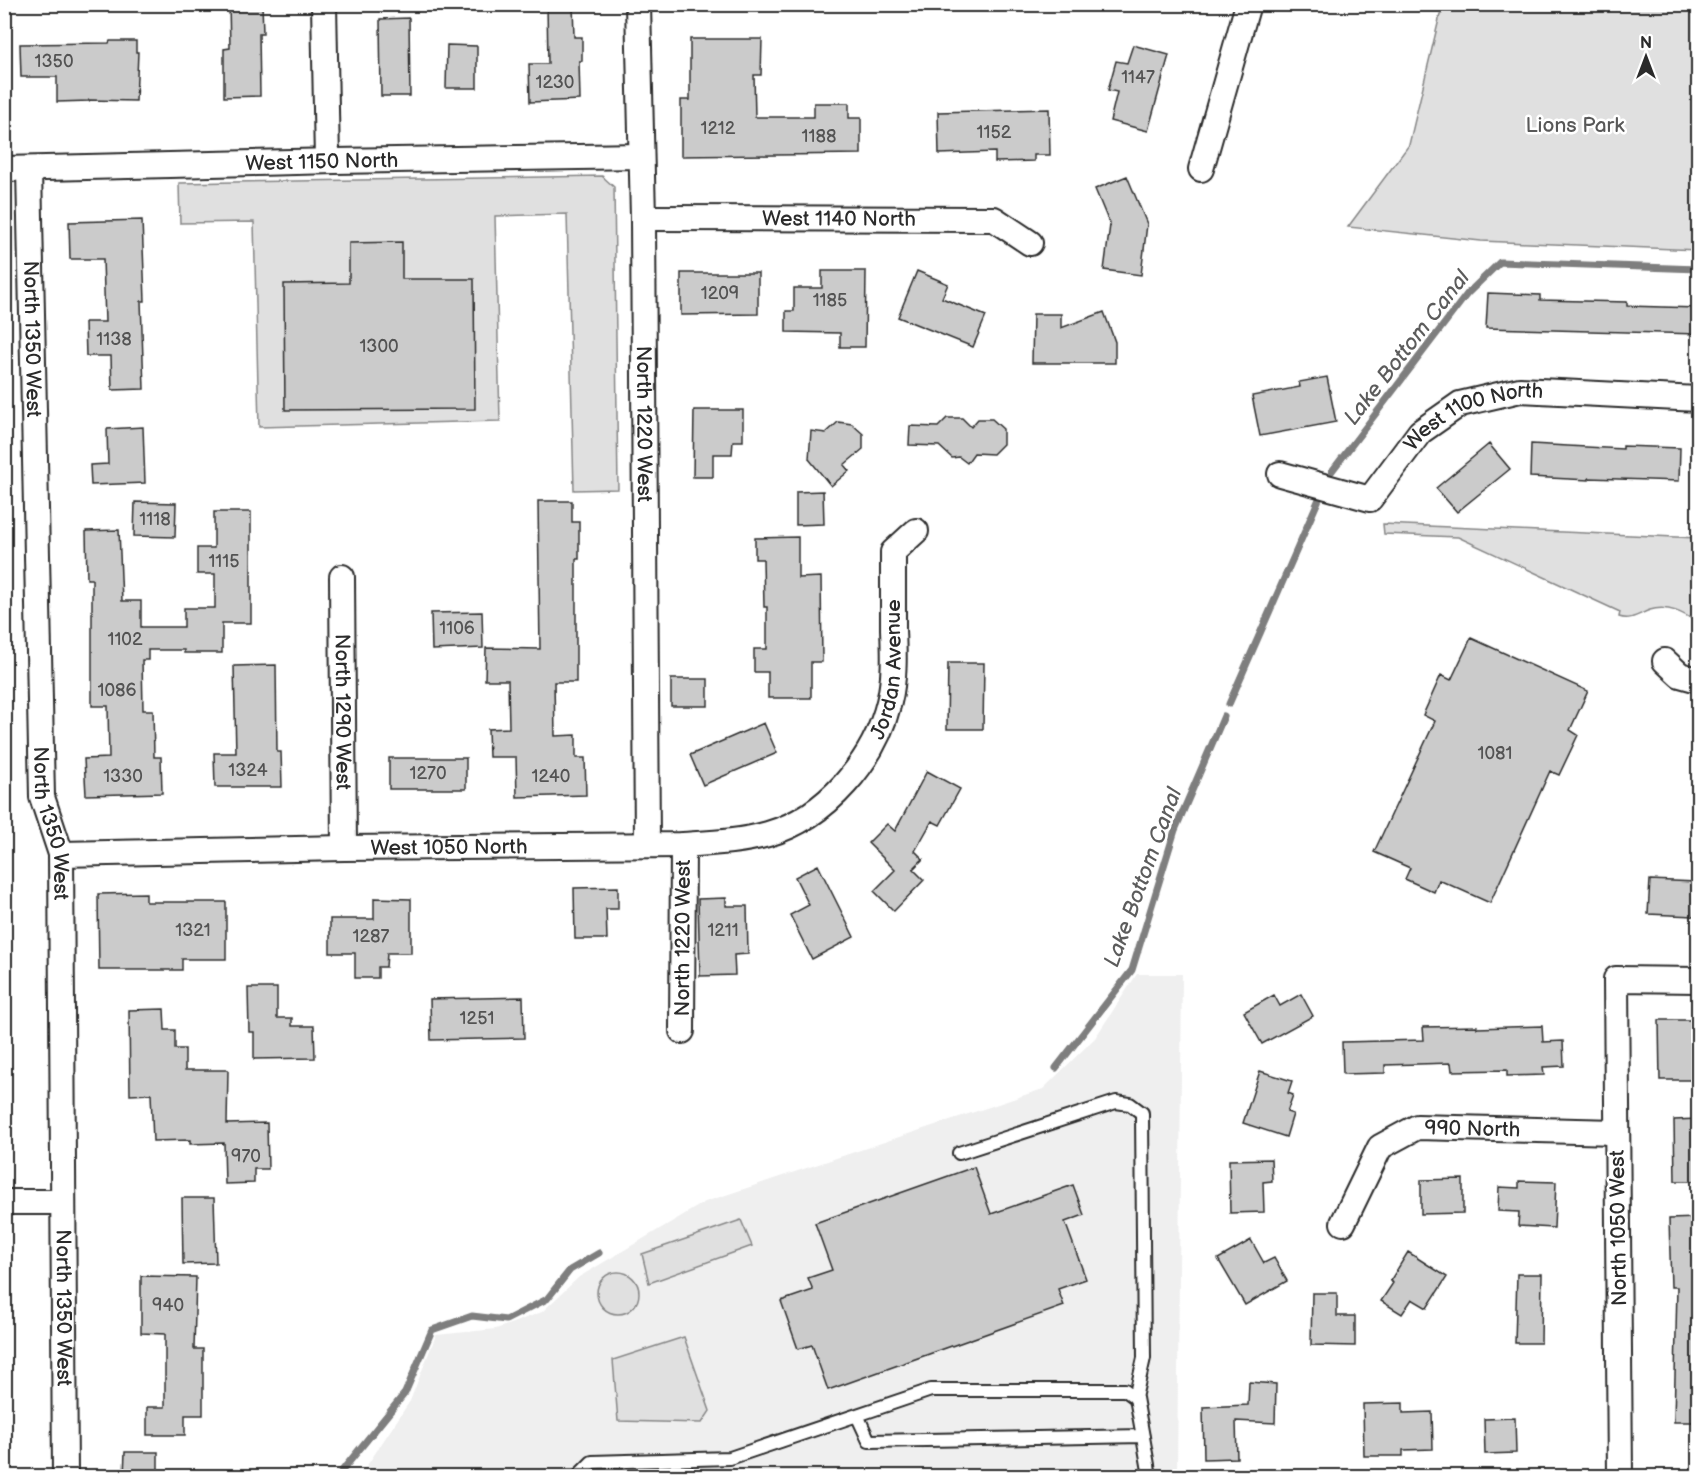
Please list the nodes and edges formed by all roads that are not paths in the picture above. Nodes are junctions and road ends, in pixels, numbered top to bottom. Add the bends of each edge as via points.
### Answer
1 (324, 4) edge
2 (638, 4) edge
3 (1248, 4) edge
4 (641, 156) junction
5 (327, 161) junction
6 (29, 169) junction
7 (4, 170) edge
8 (1201, 170) dead end
9 (643, 218) junction
10 (1030, 243) dead end
11 (1698, 399) edge
12 (1280, 474) dead end
13 (916, 531) dead end
14 (342, 578) dead end
15 (1665, 661) dead end
16 (1698, 680) edge
17 (826, 800) joint
18 (647, 844) junction
19 (683, 844) junction
20 (344, 848) junction
21 (61, 854) junction
22 (1698, 980) edge
23 (682, 1031) dead end
24 (1617, 1132) junction
25 (959, 1153) dead end
26 (4, 1202) edge
27 (63, 1202) junction
28 (1343, 1223) dead end
29 (1135, 1398) junction
30 (857, 1414) junction
31 (1143, 1436) junction
32 (65, 1476) edge
33 (582, 1476) edge
34 (1150, 1476) edge
35 (1620, 1476) edge

1 - 5 street
2 - 4 street, North 1220 West
3 - 8 street
4 - 5 street, West 1150 North
4 - 9 street, North 1220 West
5 - 6 street, West 1150 North
6 - 7 street, West 1150 North
6 - 21 street, North 1350 West via 42,797
9 - 10 street, West 1140 North via 994,219
9 - 18 street, North 1220 West
11 - 12 street, West 1100 North via 1520,390 1460,404 1420,432 1370,499
13 - 17 street, Jordan Avenue via 893,552 894,670 882,726 856,771
14 - 20 street, North 1290 West
15 - 16 street via 1680,675
17 - 19 street, West 1050 North via 811,813 770,834 734,842
18 - 19 street, West 1050 North
18 - 20 street, West 1050 North
19 - 23 street, North 1220 West
20 - 21 street, West 1050 North
21 - 27 street, North 1350 West
22 - 24 street, North 1050 West via 1616,979
24 - 28 street, 990 North via 1417,1127 1380,1147
24 - 35 street, North 1050 West
25 - 29 lane via 1116,1102 1130,1104 1142,1113 1144,1358
26 - 27 street
27 - 32 street, North 1350 West
29 - 30 lane via 1125,1390 931,1390
29 - 31 lane
30 - 31 lane via 869,1441
30 - 33 lane via 730,1458 592,1462
31 - 34 lane

